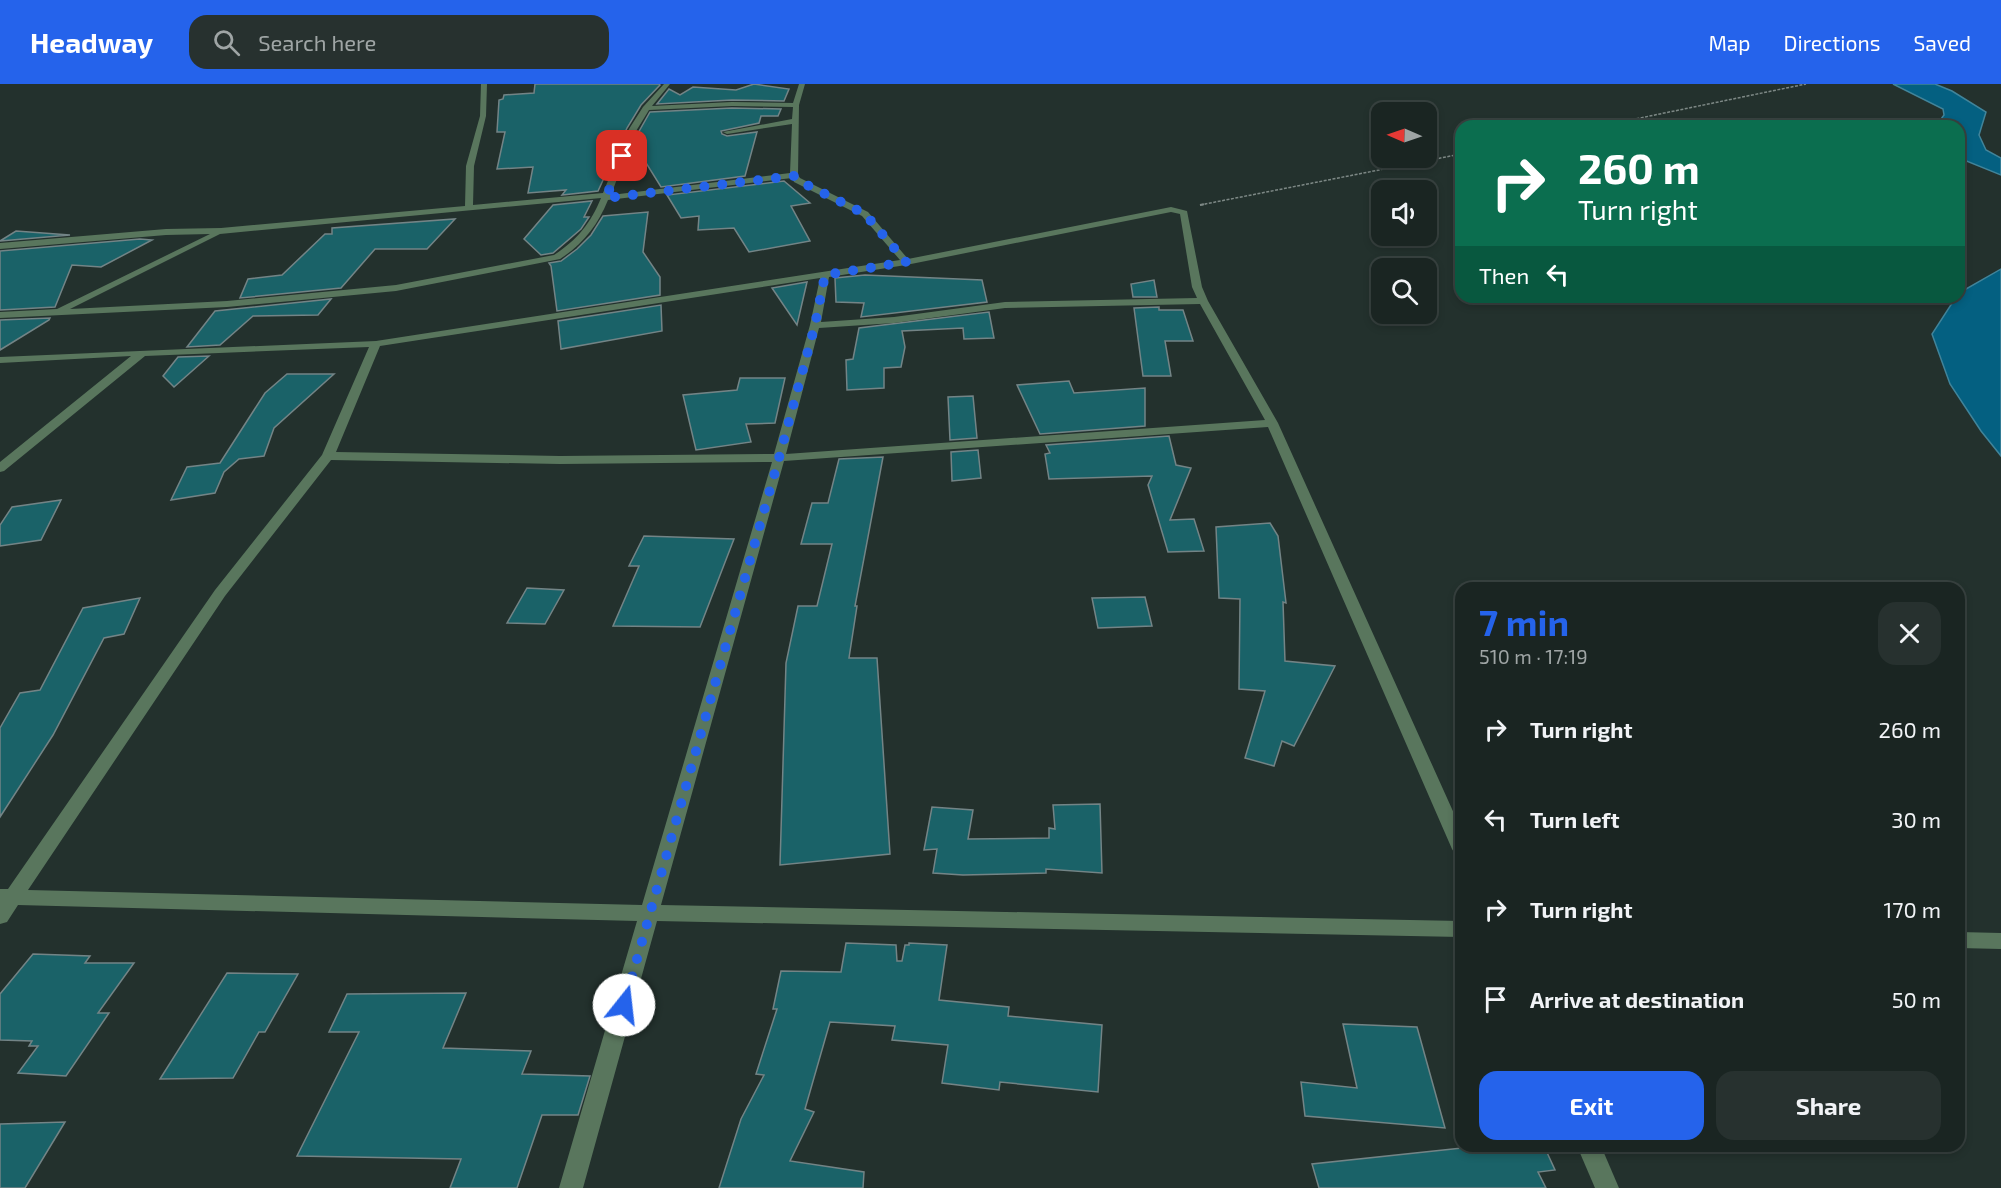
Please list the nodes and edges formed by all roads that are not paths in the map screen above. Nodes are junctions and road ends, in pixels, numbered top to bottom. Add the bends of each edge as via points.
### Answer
1 (484, 84) edge
2 (667, 84) edge
3 (802, 84) edge
4 (796, 105) junction
5 (645, 108) junction
6 (795, 121) junction
7 (727, 132) dead end
8 (794, 176) junction
9 (607, 197) junction
10 (469, 207) junction
11 (221, 231) junction
12 (0, 246) edge
13 (906, 262) junction
14 (825, 275) junction
15 (1203, 301) junction
16 (56, 312) junction
17 (0, 315) edge
18 (815, 325) junction
19 (376, 345) junction
20 (142, 353) junction
21 (0, 360) edge
22 (1272, 423) junction
23 (328, 456) junction
24 (779, 458) junction
25 (0, 468) edge
26 (1455, 835) edge
27 (7, 897) edge
28 (651, 913) junction
29 (0, 916) edge
30 (1455, 928) edge
31 (1965, 940) edge
32 (2001, 941) edge
33 (1592, 1152) edge
34 (571, 1188) edge
35 (1607, 1188) edge

1 - 10 street via 483,117 470,166
2 - 5 street
3 - 4 street
4 - 5 street
4 - 6 street
5 - 9 street via 629,137
6 - 7 street
6 - 8 street
8 - 9 street
8 - 13 street via 865,214
9 - 10 street
9 - 16 street via 574,247 557,257 396,288
10 - 11 street
11 - 12 street
11 - 16 street
13 - 14 street
13 - 15 street via 1176,209 1184,213
14 - 18 street
14 - 19 street
15 - 18 street via 1005,305 894,320
15 - 22 street
16 - 17 street
18 - 24 street
19 - 20 street
19 - 23 street
20 - 21 street
20 - 25 street
22 - 24 street
22 - 26 street
23 - 24 street
23 - 27 street via 220,592
24 - 28 street
27 - 28 street
27 - 29 street
28 - 30 street
28 - 34 street
31 - 32 street
33 - 35 street

